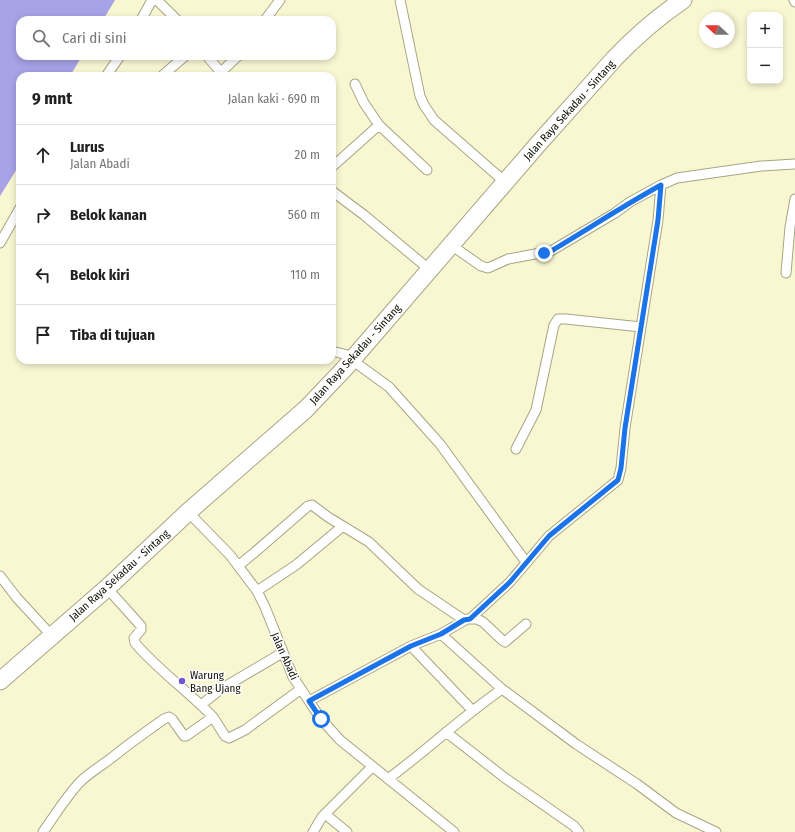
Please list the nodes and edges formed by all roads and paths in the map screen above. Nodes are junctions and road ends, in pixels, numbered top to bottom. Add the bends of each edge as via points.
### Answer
1 (152, 0) edge
2 (157, 0) edge
3 (280, 0) edge
4 (400, 0) edge
5 (683, 0) edge
6 (143, 16) edge
7 (173, 16) edge
8 (268, 16) edge
9 (117, 60) edge
10 (180, 60) edge
11 (210, 60) edge
12 (234, 60) edge
13 (109, 72) edge
14 (166, 72) edge
15 (220, 72) edge
16 (224, 72) edge
17 (355, 84) dead end
18 (379, 125) junction
19 (336, 163) edge
20 (795, 164) edge
21 (427, 170) dead end
22 (505, 182) junction
23 (661, 185) junction
24 (336, 194) edge
25 (795, 199) edge
26 (16, 215) edge
27 (0, 243) edge
28 (451, 245) junction
29 (430, 270) junction
30 (786, 273) dead end
31 (641, 327) junction
32 (336, 352) edge
33 (353, 358) junction
34 (516, 449) dead end
35 (188, 512) junction
36 (343, 526) junction
37 (526, 562) junction
38 (238, 566) junction
39 (0, 576) edge
40 (107, 588) junction
41 (257, 591) junction
42 (467, 620) junction
43 (526, 624) dead end
44 (441, 634) junction
45 (52, 636) junction
46 (411, 646) junction
47 (282, 653) junction
48 (0, 681) edge
49 (301, 689) junction
50 (502, 689) junction
51 (309, 701) junction
52 (201, 705) junction
53 (472, 710) junction
54 (213, 717) junction
55 (446, 732) junction
56 (372, 767) junction
57 (388, 779) junction
58 (325, 814) junction
59 (43, 832) edge
60 (313, 832) edge
61 (346, 832) edge
62 (454, 832) edge
63 (579, 832) edge
64 (716, 832) edge

1 - 6 street
2 - 7 street
3 - 8 street
4 - 22 street via 424,105 434,120
5 - 22 highway, Jalan Raya Sekadau - Sintang via 622,50
9 - 13 street
10 - 14 street
11 - 15 street
12 - 16 street
17 - 18 street via 366,107
18 - 19 street
18 - 21 street
20 - 23 street via 761,166 677,178
22 - 28 highway, Jalan Raya Sekadau - Sintang
23 - 28 street via 548,252 508,259 488,268
23 - 31 street
24 - 29 street
25 - 30 street
26 - 27 street
28 - 29 highway, Jalan Raya Sekadau - Sintang
29 - 33 highway, Jalan Raya Sekadau - Sintang
31 - 34 street via 558,319 554,325 536,410
31 - 37 street via 618,480 549,536
32 - 33 street
33 - 35 highway, Jalan Raya Sekadau - Sintang via 306,409
33 - 37 street via 389,387 440,444
35 - 38 street, Jalan Abadi
35 - 40 highway, Jalan Raya Sekadau - Sintang
36 - 38 street via 310,505
36 - 41 street via 296,565
36 - 42 street via 369,542 418,589
37 - 42 street via 510,582
38 - 41 street, Jalan Abadi
39 - 45 street
40 - 45 highway, Jalan Raya Sekadau - Sintang
40 - 52 street via 141,626 135,643 171,680
41 - 47 street, Jalan Abadi
42 - 43 street via 476,619 483,622 505,642
42 - 44 street
44 - 46 street
44 - 50 street
45 - 48 highway, Jalan Raya Sekadau - Sintang
46 - 51 street
46 - 53 street
47 - 49 street, Jalan Abadi
47 - 52 street via 221,689
49 - 51 street, Jalan Abadi
49 - 54 street via 245,730 229,738
50 - 53 street
50 - 64 street via 676,813
51 - 56 street, Jalan Abadi via 331,731
52 - 54 street
53 - 55 street
54 - 59 street via 186,736 170,717 164,719 94,770 72,791
55 - 57 street
55 - 63 street
56 - 57 street, Jalan Abadi
56 - 58 street
57 - 62 street, Jalan Abadi
58 - 60 street
58 - 61 street

